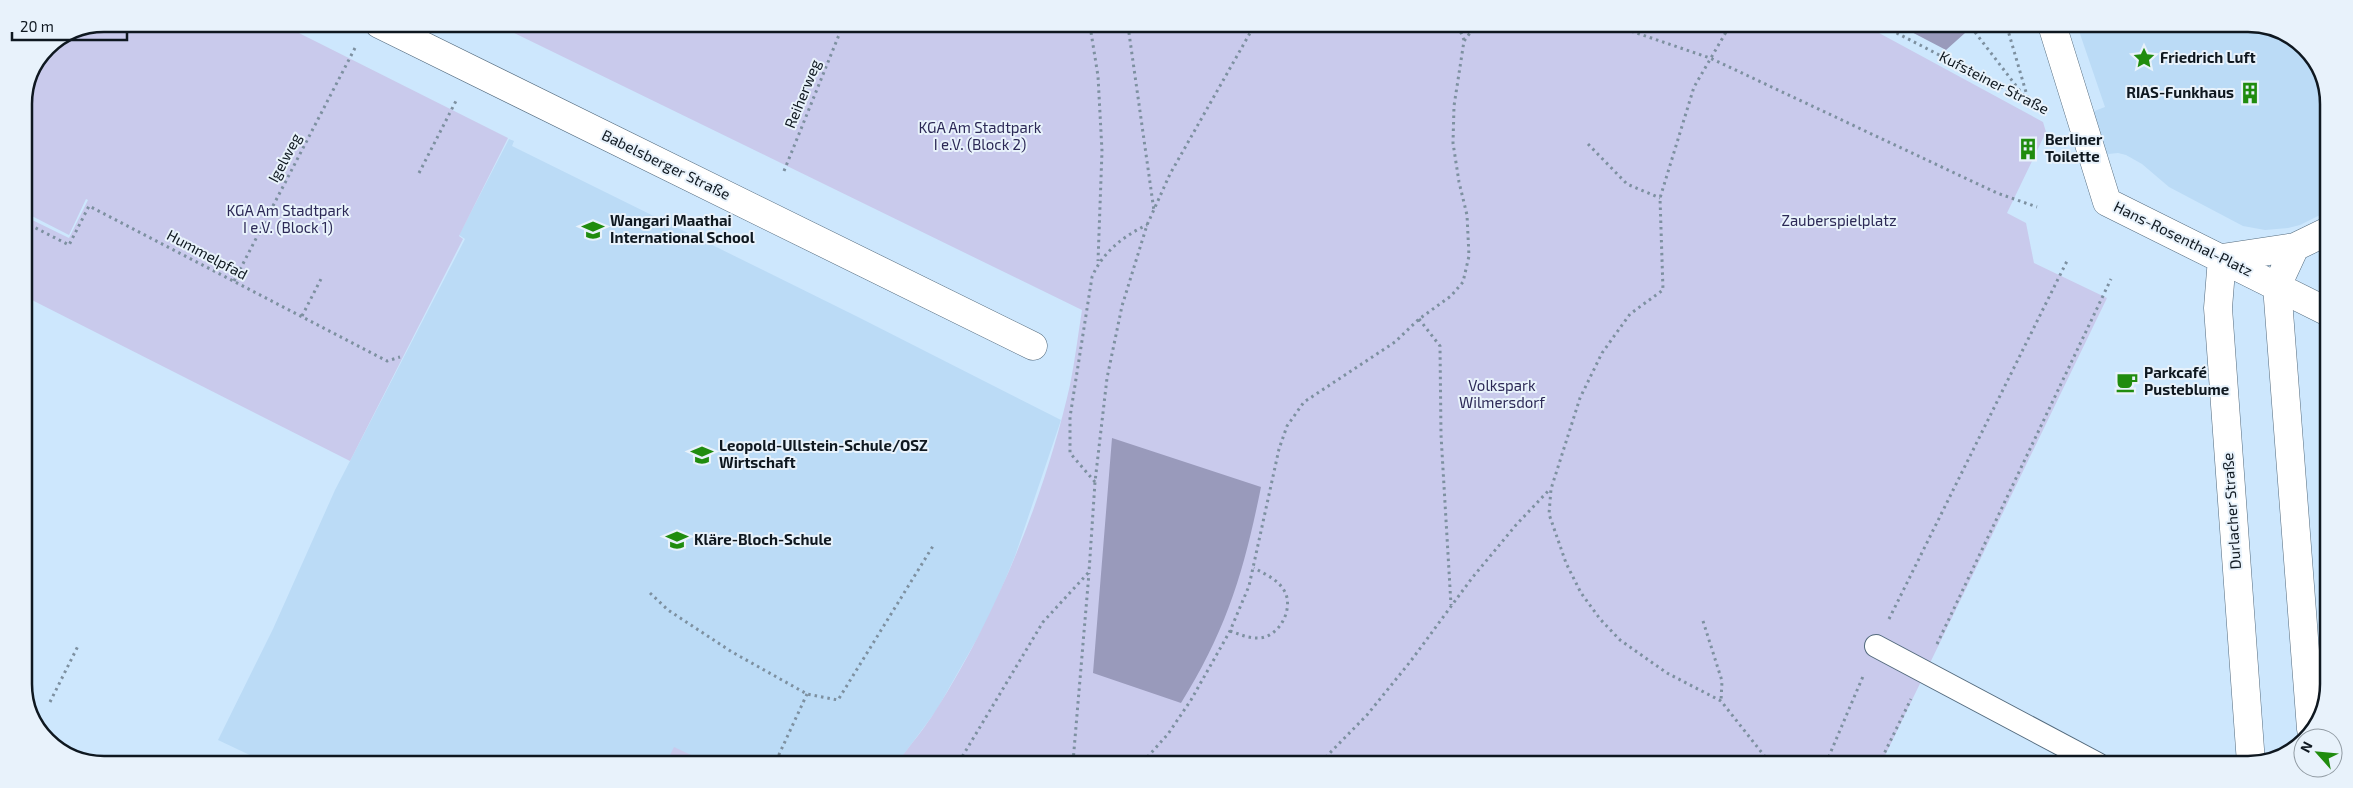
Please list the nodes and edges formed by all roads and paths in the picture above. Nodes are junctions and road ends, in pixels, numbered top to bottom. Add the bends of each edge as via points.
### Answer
1 (395, 32) edge
2 (840, 32) edge
3 (1091, 32) edge
4 (1129, 32) edge
5 (1251, 32) edge
6 (1460, 32) edge
7 (1471, 32) edge
8 (1634, 32) edge
9 (1726, 32) edge
10 (1895, 32) edge
11 (1975, 32) edge
12 (2008, 32) edge
13 (2054, 32) edge
14 (1464, 41) junction
15 (357, 45) dead end
16 (1710, 58) junction
17 (458, 96) dead end
18 (2029, 102) junction
19 (2079, 115) junction
20 (1588, 144) dead end
21 (784, 171) dead end
22 (419, 173) dead end
23 (1660, 198) junction
24 (2037, 207) dead end
25 (1154, 212) junction
26 (1147, 225) junction
27 (32, 226) edge
28 (2320, 234) edge
29 (2295, 248) junction
30 (2222, 258) junction
31 (2068, 259) dead end
32 (1098, 262) junction
33 (322, 277) dead end
34 (2111, 279) dead end
35 (234, 281) junction
36 (2277, 286) junction
37 (2320, 308) edge
38 (302, 316) junction
39 (1419, 319) junction
40 (1033, 346) dead end
41 (400, 357) dead end
42 (1095, 482) junction
43 (1551, 488) junction
44 (933, 546) dead end
45 (1254, 568) junction
46 (1089, 572) junction
47 (650, 593) dead end
48 (1451, 606) junction
49 (1703, 620) dead end
50 (1230, 631) junction
51 (78, 646) dead end
52 (1876, 646) junction
53 (1924, 673) junction
54 (807, 694) junction
55 (1721, 701) junction
56 (50, 702) dead end
57 (2309, 721) edge
58 (778, 756) edge
59 (963, 756) edge
60 (1074, 756) edge
61 (1148, 756) edge
62 (1327, 756) edge
63 (1764, 756) edge
64 (1829, 756) edge
65 (1883, 756) edge
66 (2083, 756) edge
67 (2250, 756) edge

1 - 40 street, Babelsberger Straße
2 - 21 path, Reiherweg
3 - 32 path via 1098,76 1102,151
4 - 25 path
5 - 25 path via 1170,174
6 - 14 path
7 - 14 path
8 - 16 path
9 - 16 path
10 - 18 path, Kufsteiner Straße
11 - 18 path
12 - 18 path
13 - 19 street, Hans-Rosenthal-Platz
14 - 39 path via 1457,81 1453,143 1467,215 1469,256 1463,282 1451,296
15 - 35 path, Igelweg
16 - 23 path via 1694,87
16 - 24 path via 1997,193
17 - 22 path
18 - 19 path, Kufsteiner Straße via 2050,113
19 - 30 street, Hans-Rosenthal-Platz via 2107,202
20 - 23 path via 1627,184
23 - 43 path via 1663,290 1630,314 1602,352 1580,398
25 - 26 path
26 - 32 path via 1128,234
26 - 42 path via 1122,306 1109,369
27 - 35 path, Hummelpfad via 69,245 89,206
28 - 29 street
29 - 30 street
29 - 36 street
30 - 36 street, Hans-Rosenthal-Platz
30 - 67 street, Durlacher Straße via 2218,308
31 - 52 path
32 - 42 path via 1092,277 1070,417 1070,453
33 - 38 path
34 - 53 path
35 - 38 path, Hummelpfad
36 - 37 street
36 - 57 street
38 - 41 path, Hummelpfad via 387,361
39 - 45 path via 1395,342 1304,402 1287,426 1279,449
39 - 48 path via 1440,346 1440,435
42 - 46 path
43 - 48 path via 1516,525
43 - 55 path via 1549,514 1563,555 1581,593 1600,620 1640,655
44 - 54 path via 838,700
45 - 50 path
45 - 50 path via 1277,581 1285,592 1288,606 1284,618 1269,636 1258,638
46 - 59 path via 1043,622
46 - 60 path
47 - 54 path via 668,610 732,652
48 - 62 path via 1373,708
49 - 55 path via 1722,681
50 - 61 path via 1186,707
51 - 56 path
52 - 53 lane
52 - 64 path
53 - 65 path
53 - 66 lane
54 - 58 path
55 - 63 path

